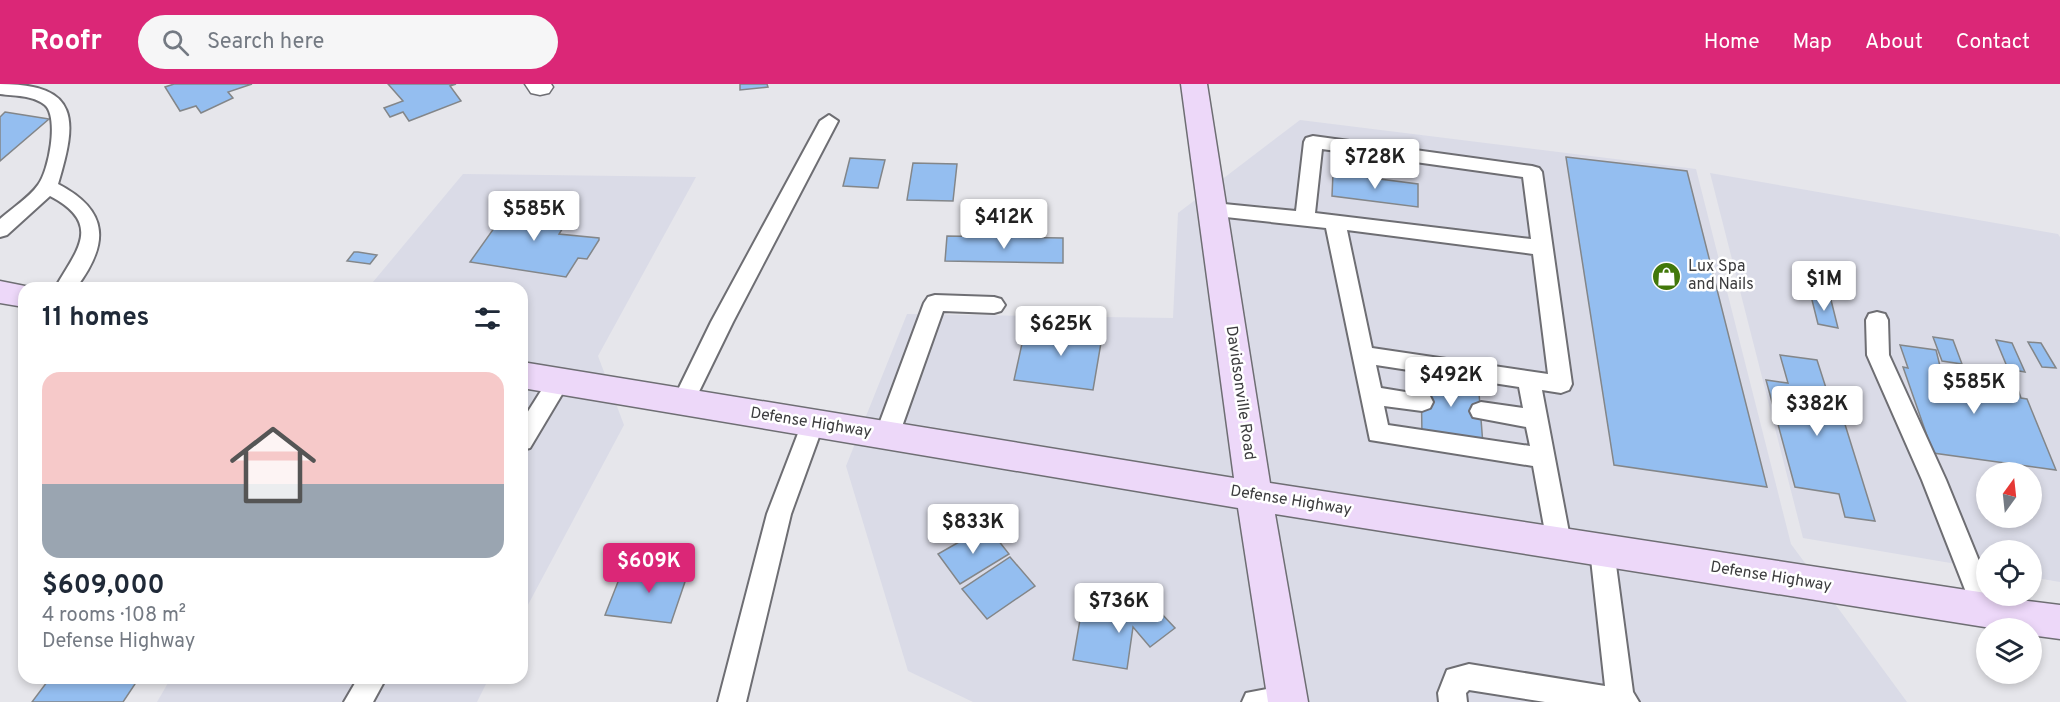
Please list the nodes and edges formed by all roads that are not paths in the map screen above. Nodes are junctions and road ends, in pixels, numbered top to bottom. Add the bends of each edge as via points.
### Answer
1 (1194, 84) edge
2 (0, 88) edge
3 (829, 121) dead end
4 (48, 187) junction
5 (1214, 210) junction
6 (1305, 219) junction
7 (1335, 222) junction
8 (0, 230) edge
9 (1543, 248) junction
10 (70, 282) edge
11 (0, 292) edge
12 (18, 295) edge
13 (994, 305) dead end
14 (1877, 320) dead end
15 (1363, 355) junction
16 (528, 376) edge
17 (1529, 380) junction
18 (559, 381) junction
19 (1371, 396) junction
20 (683, 402) junction
21 (1422, 402) dead end
22 (1480, 411) dead end
23 (1536, 419) junction
24 (813, 423) junction
25 (528, 431) edge
26 (887, 435) junction
27 (1543, 458) junction
28 (1254, 496) junction
29 (1559, 543) junction
30 (1602, 550) junction
31 (1986, 610) junction
32 (2060, 622) edge
33 (369, 684) edge
34 (1277, 701) edge
35 (358, 702) edge
36 (732, 702) edge
37 (1453, 702) edge
38 (1622, 702) edge

1 - 5 main road, Davidsonville Road
2 - 4 lane via 38,95 52,102 61,114
3 - 20 lane
4 - 8 lane
4 - 10 lane via 86,211 92,240 81,269
5 - 6 lane
5 - 28 main road, Davidsonville Road
6 - 7 lane
6 - 9 lane via 1312,142 1532,172
7 - 9 lane
7 - 15 lane
9 - 17 lane via 1561,384
11 - 12 main road
13 - 26 lane via 935,303
14 - 31 lane via 1878,355
15 - 17 lane
15 - 19 lane
16 - 18 main road, Defense Highway
17 - 23 lane
18 - 20 main road, Defense Highway
18 - 25 lane
19 - 21 lane
19 - 27 lane via 1378,433
20 - 24 main road, Defense Highway
22 - 23 lane
23 - 27 lane
24 - 26 main road, Defense Highway
24 - 36 lane via 779,514
26 - 28 main road, Defense Highway
27 - 29 lane
28 - 29 main road, Defense Highway
28 - 34 main road, Davidsonville Road
29 - 30 main road, Defense Highway
30 - 31 main road, Defense Highway
30 - 38 lane
31 - 32 main road, Defense Highway
33 - 35 lane
37 - 38 lane via 1457,679 1469,677

